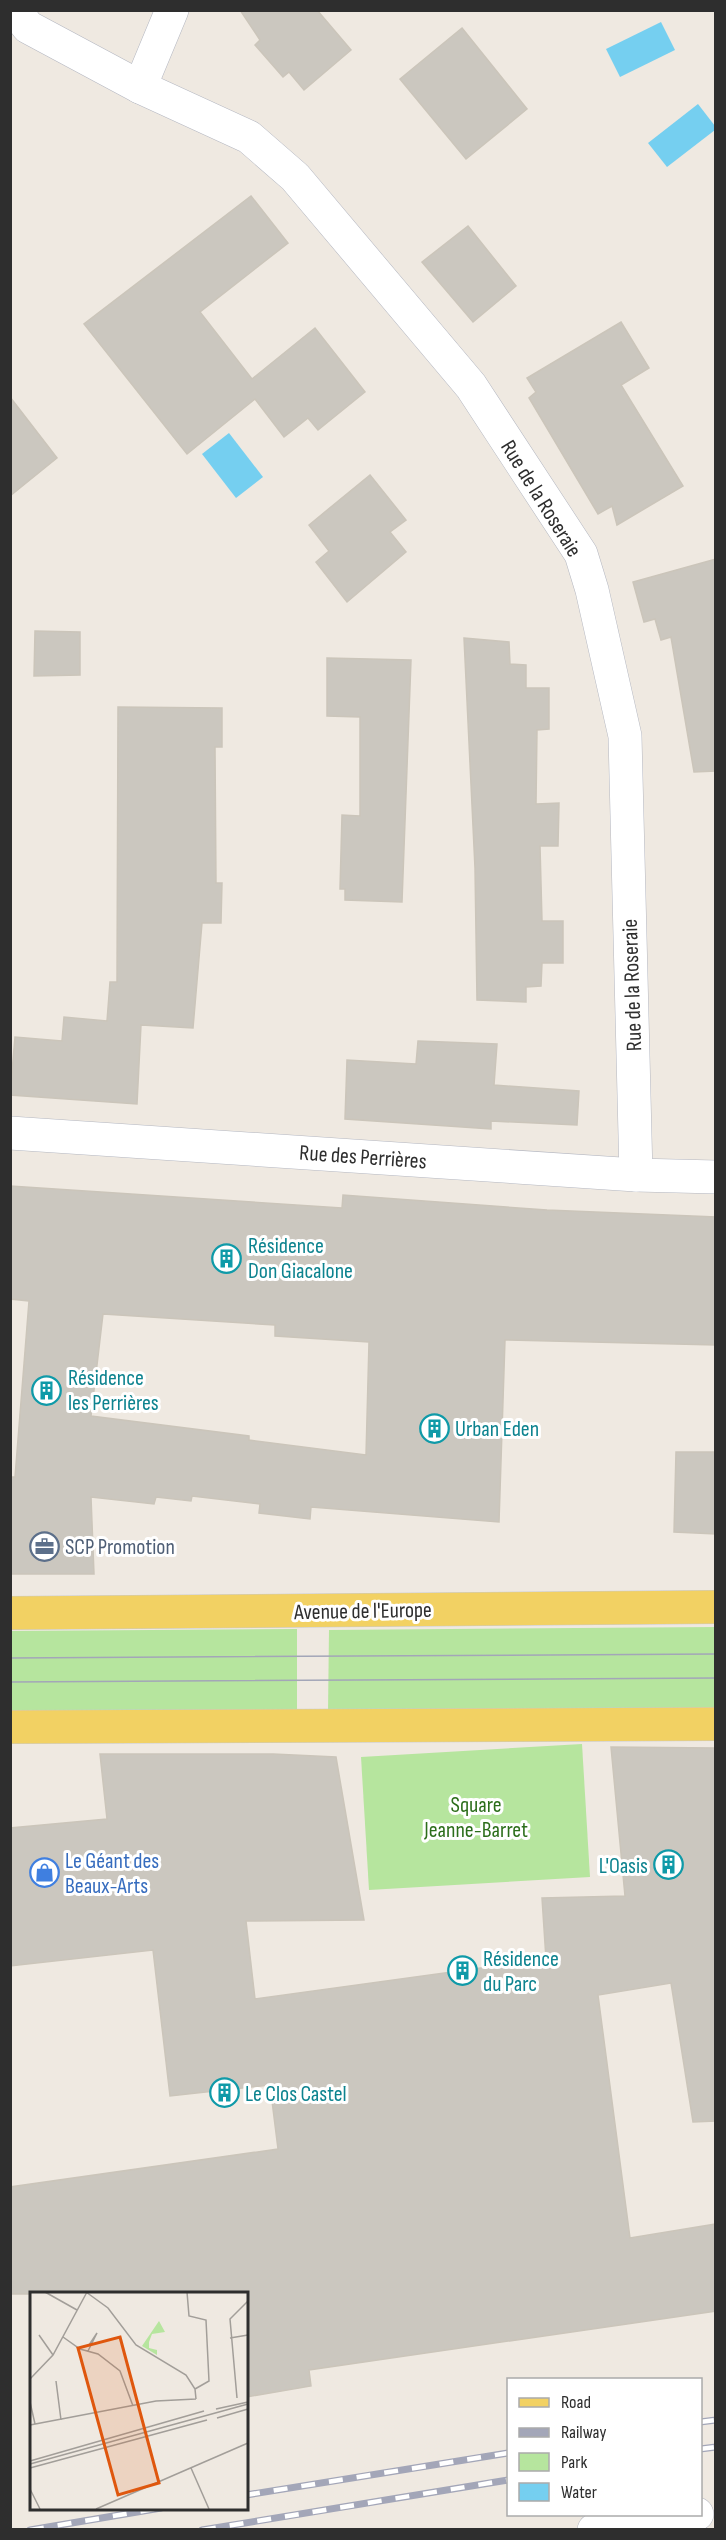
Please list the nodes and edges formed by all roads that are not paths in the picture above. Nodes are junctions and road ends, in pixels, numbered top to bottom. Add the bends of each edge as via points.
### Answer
1 (15, 10) edge
2 (172, 10) edge
3 (140, 87) junction
4 (10, 1132) edge
5 (636, 1175) junction
6 (716, 1177) edge
7 (716, 1607) edge
8 (10, 1613) edge
9 (716, 1724) edge
10 (10, 1727) edge
11 (685, 2516) edge
12 (594, 2529) edge

1 - 3 street, Rue de la Roseraie via 28,27
2 - 3 street
3 - 5 street, Rue de la Roseraie via 249,137 295,177 471,386 581,554 625,736
4 - 5 street, Rue des Perrières
5 - 6 street, Rue des Perrières
7 - 8 main road, Avenue de l'Europe
9 - 10 main road
11 - 12 street

